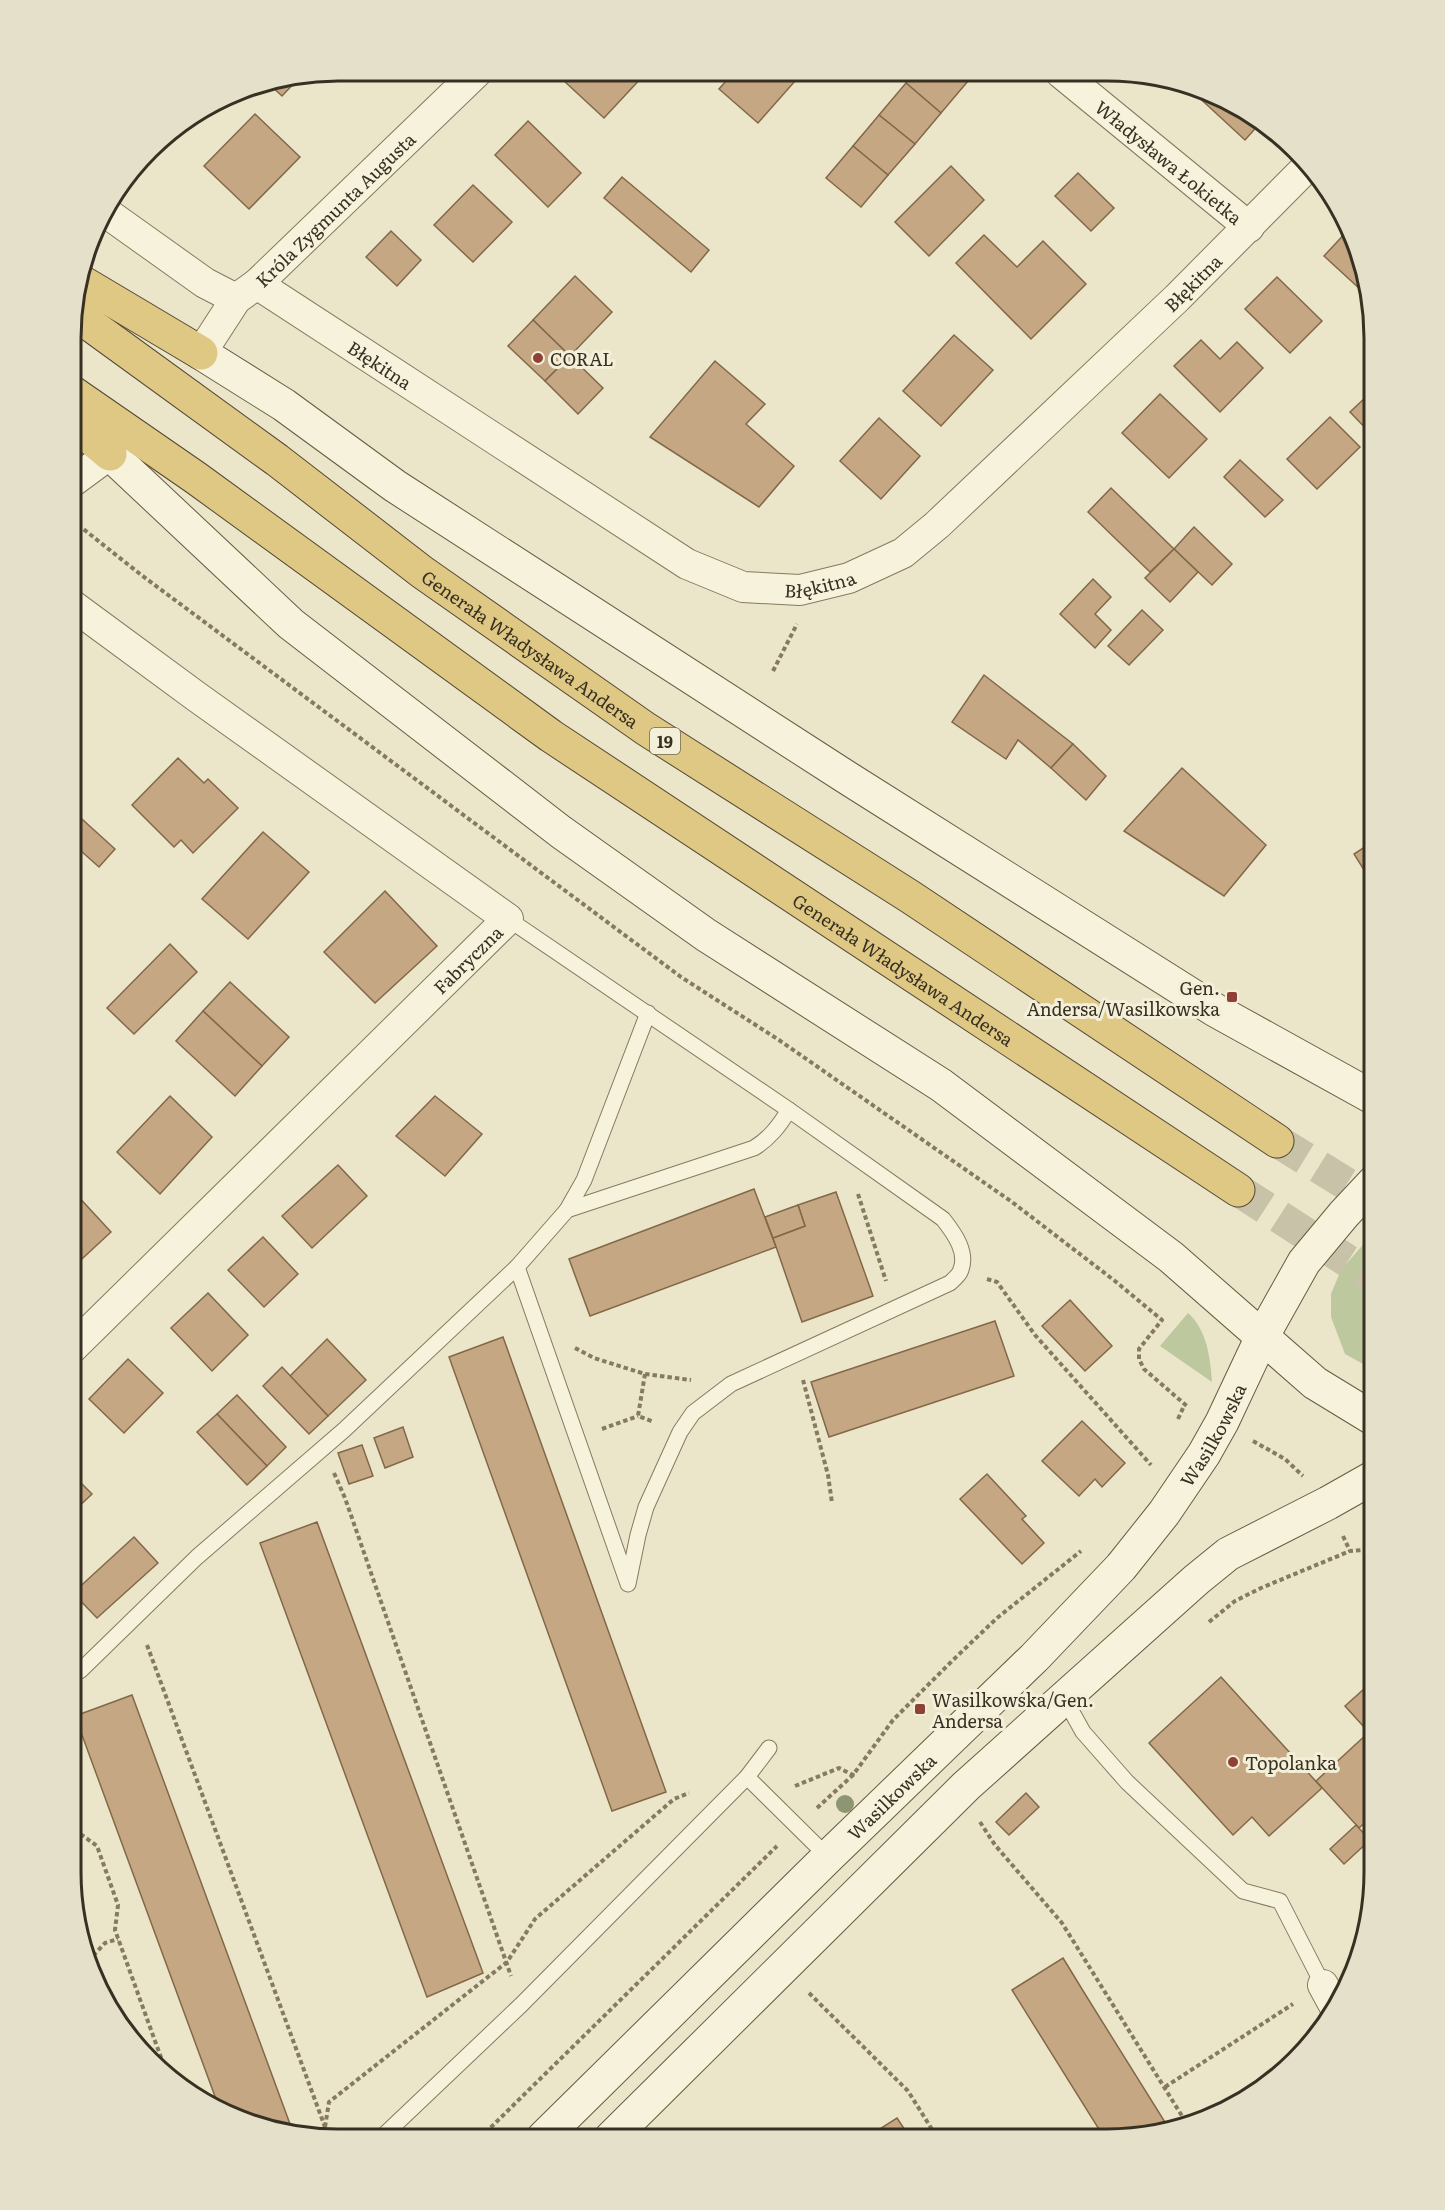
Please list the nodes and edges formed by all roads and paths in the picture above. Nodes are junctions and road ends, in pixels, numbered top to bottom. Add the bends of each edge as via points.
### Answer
1 (468, 81) edge
2 (1071, 81) edge
3 (1303, 172) edge
4 (111, 217) edge
5 (1249, 227) junction
6 (87, 284) edge
7 (247, 291) junction
8 (82, 319) edge
9 (201, 353) junction
10 (81, 399) edge
11 (81, 430) edge
12 (110, 454) junction
13 (81, 475) edge
14 (81, 527) edge
15 (817, 586) junction
16 (81, 612) edge
17 (773, 671) dead end
18 (508, 919) junction
19 (648, 1013) junction
20 (1364, 1092) edge
21 (789, 1110) junction
22 (1277, 1141) tunnel mouth
23 (843, 1148) junction
24 (1238, 1190) tunnel mouth
25 (1364, 1193) edge
26 (567, 1210) junction
27 (518, 1267) junction
28 (960, 1272) junction
29 (895, 1307) junction
30 (540, 1331) junction
31 (1262, 1337) junction
32 (81, 1339) edge
33 (796, 1354) junction
34 (645, 1374) junction
35 (731, 1384) junction
36 (1364, 1413) edge
37 (638, 1416) junction
38 (1221, 1422) junction
39 (680, 1432) junction
40 (577, 1438) junction
41 (323, 1448) junction
42 (1155, 1470) dead end
43 (1364, 1483) edge
44 (832, 1503) dead end
45 (1329, 1503) junction
46 (1364, 1550) edge
47 (1350, 1551) junction
48 (1053, 1575) dead end
49 (137, 1616) junction
50 (1201, 1628) dead end
51 (81, 1670) edge
52 (1064, 1698) junction
53 (769, 1748) dead end
54 (853, 1775) junction
55 (747, 1777) junction
56 (691, 1792) dead end
57 (768, 1797) junction
58 (988, 1814) dead end
59 (980, 1821) junction
60 (797, 1826) junction
61 (972, 1830) dead end
62 (81, 1834) edge
63 (828, 1857) junction
64 (118, 1939) junction
65 (95, 1954) edge
66 (507, 1962) junction
67 (817, 1985) dead end
68 (809, 1993) junction
69 (1329, 1996) edge
70 (802, 1999) dead end
71 (521, 2005) junction
72 (161, 2059) edge
73 (1165, 2087) junction
74 (1183, 2117) edge
75 (325, 2127) joint
76 (391, 2129) edge
77 (489, 2129) edge
78 (552, 2129) edge
79 (620, 2129) edge
80 (932, 2129) edge

1 - 7 street, Króla Zygmunta Augusta
2 - 5 street, Władysława Łokietka
3 - 5 street, Błękitna
4 - 7 street, Błękitna via 205,283
5 - 15 street, Błękitna via 937,525 903,553 849,578
6 - 9 highway
7 - 9 street, Króla Zygmunta Augusta
7 - 15 street, Błękitna via 687,564 743,587 800,590
8 - 22 highway, Generała Władysława Andersa / 19 via 277,460 422,572 646,729 909,896
9 - 20 main road via 284,405 395,486 846,777 1215,1010
10 - 24 highway, Generała Władysława Andersa via 551,736
11 - 12 highway
12 - 13 street
12 - 31 main road via 291,624 552,825 706,935 941,1085 1171,1257
14 - 38 path via 681,977 1012,1202 1115,1281 1162,1320 1139,1349 1144,1369 1184,1406
15 - 17 path
16 - 18 street, Fabryczna
18 - 19 lane
18 - 32 street, Fabryczna
19 - 21 lane
19 - 26 lane via 584,1180
21 - 23 lane
21 - 26 lane via 775,1131 754,1148
23 - 28 lane via 943,1219 956,1236 963,1255
23 - 29 path
25 - 31 main road, Wasilkowska via 1304,1262
26 - 27 lane
27 - 30 lane
27 - 41 lane
28 - 29 lane via 950,1283
28 - 42 path via 997,1282 1035,1335
29 - 33 lane
30 - 34 path via 594,1358
30 - 40 lane
31 - 36 main road via 1315,1383
31 - 38 main road, Wasilkowska
33 - 35 lane
33 - 44 path
34 - 35 path
34 - 37 path
35 - 39 lane via 693,1413
37 - 39 path
37 - 40 path
38 - 45 path via 1285,1459
38 - 63 main road, Wasilkowska via 1164,1513 1121,1567 1034,1658
39 - 40 lane via 646,1507 628,1584
41 - 49 lane via 197,1557
41 - 66 path via 345,1498
43 - 45 main road
45 - 47 path
45 - 52 main road via 1228,1554
46 - 47 path
47 - 50 path via 1235,1601
48 - 54 path via 997,1618 952,1660 893,1720
49 - 51 lane
49 - 75 path
52 - 69 lane via 1083,1732 1127,1782 1244,1891 1280,1901
52 - 79 main road via 966,1786
53 - 55 lane
54 - 57 path via 839,1768
54 - 60 path
55 - 57 lane
55 - 71 lane
56 - 66 path via 674,1799 535,1919
57 - 60 lane
58 - 59 path
59 - 61 path
59 - 73 path via 995,1845 1062,1923
60 - 63 lane
60 - 77 path
62 - 64 path via 97,1846 118,1905
63 - 78 main road, Wasilkowska
64 - 65 path via 105,1943
64 - 72 path
66 - 71 path
66 - 75 path via 329,2102
67 - 68 path
68 - 70 path
68 - 80 path via 909,2091
69 - 73 path
71 - 76 lane
73 - 74 path

